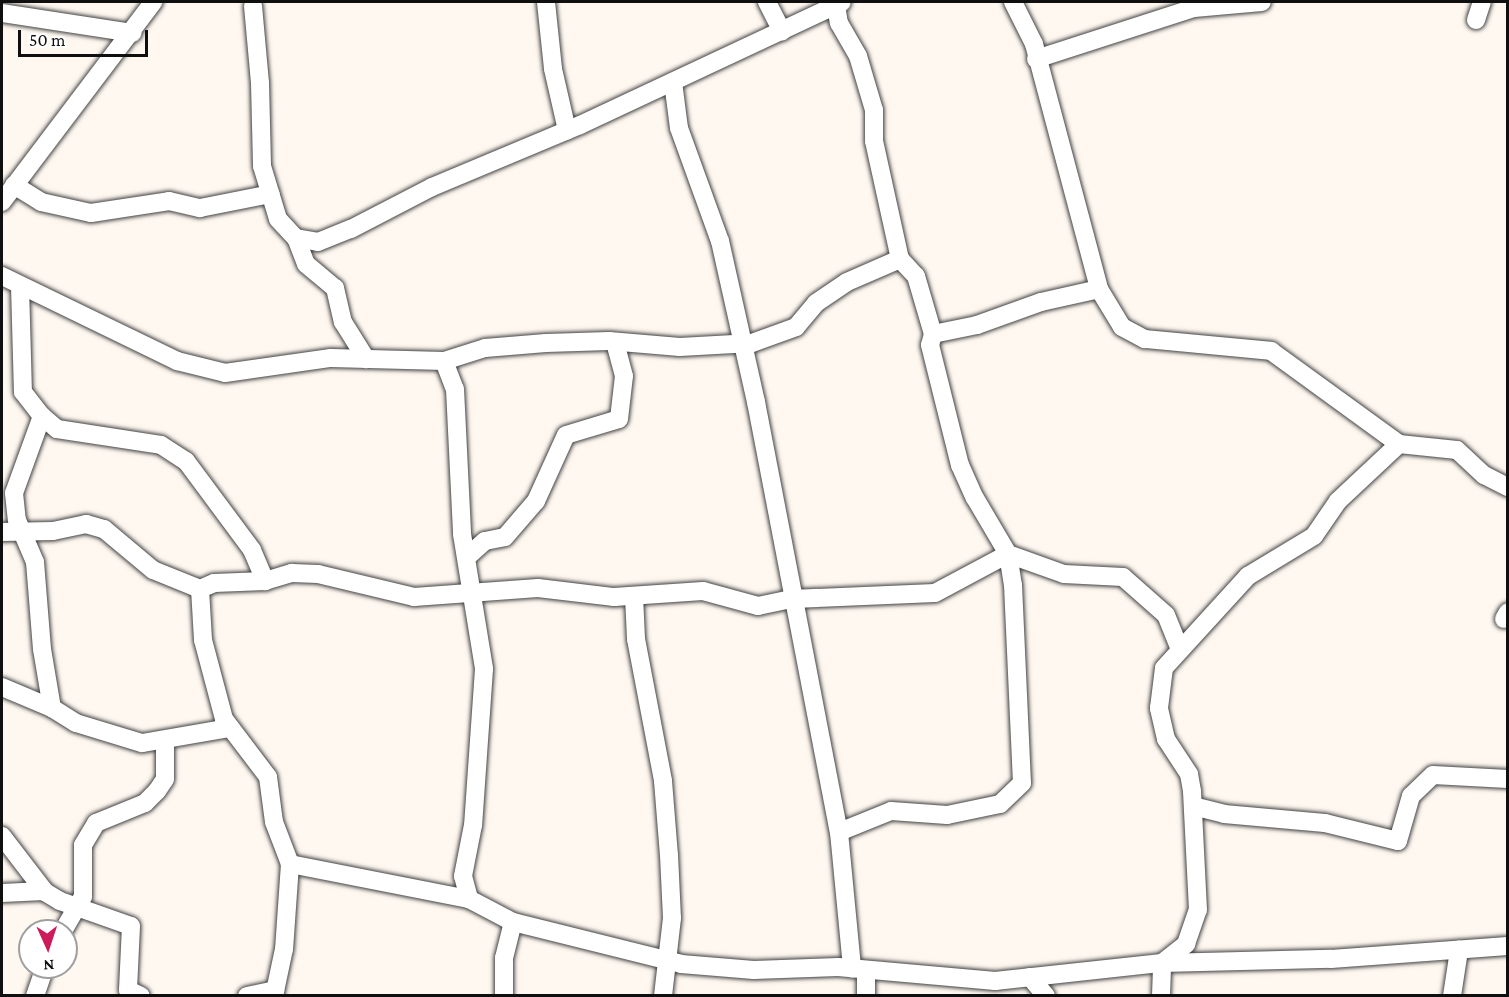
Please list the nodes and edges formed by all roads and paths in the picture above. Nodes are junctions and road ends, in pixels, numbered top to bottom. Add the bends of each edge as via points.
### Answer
1 (153, 2) edge
2 (546, 2) edge
3 (767, 2) edge
4 (1013, 2) edge
5 (1262, 2) edge
6 (1482, 2) edge
7 (257, 3) edge
8 (839, 3) edge
9 (2, 13) edge
10 (1476, 20) dead end
11 (782, 31) junction
12 (132, 33) junction
13 (1036, 59) junction
14 (673, 82) junction
15 (567, 130) junction
16 (6, 193) edge
17 (271, 194) junction
18 (296, 238) junction
19 (900, 259) junction
20 (2, 276) edge
21 (20, 286) junction
22 (1099, 289) junction
23 (933, 334) junction
24 (615, 342) junction
25 (740, 343) junction
26 (366, 359) junction
27 (444, 361) junction
28 (42, 416) junction
29 (1399, 444) junction
30 (1508, 487) edge
31 (23, 531) junction
32 (2, 532) edge
33 (1008, 554) junction
34 (467, 557) junction
35 (265, 580) junction
36 (200, 589) junction
37 (474, 594) junction
38 (634, 596) junction
39 (792, 599) junction
40 (1179, 647) junction
41 (2, 687) edge
42 (52, 708) junction
43 (230, 728) junction
44 (165, 742) junction
45 (1508, 779) edge
46 (1193, 806) junction
47 (838, 832) junction
48 (2, 836) edge
49 (290, 864) junction
50 (44, 891) junction
51 (2, 893) edge
52 (469, 899) junction
53 (77, 907) junction
54 (70, 919) edge
55 (513, 922) junction
56 (1508, 946) edge
57 (1460, 950) junction
58 (666, 961) junction
59 (1162, 963) junction
60 (859, 969) junction
61 (1030, 977) junction
62 (41, 979) edge
63 (1008, 988) edge
64 (275, 993) edge
65 (35, 996) edge
66 (141, 996) edge
67 (247, 996) edge
68 (504, 996) edge
69 (663, 996) edge
70 (866, 996) edge
71 (1046, 996) edge
72 (1161, 996) edge
73 (1452, 996) edge

1 - 12 street
2 - 15 street via 553,69
3 - 11 street
4 - 13 street via 1026,22
5 - 13 street via 1194,8
6 - 10 street
7 - 17 street via 262,166
8 - 11 street
8 - 19 street via 838,23 858,56 874,110 874,141
9 - 12 street
11 - 14 street
12 - 16 street
13 - 22 street via 1070,171
14 - 15 street
14 - 25 street via 679,128 720,241
15 - 18 street via 432,187 351,229 318,242
16 - 17 street via 91,213 169,201 200,208
17 - 18 street via 278,219
18 - 26 street via 306,264 335,288 343,322
19 - 23 street via 916,276
19 - 25 street via 848,282 816,303 796,327 772,338
20 - 21 street
21 - 26 street via 177,361 225,373 331,358
21 - 28 street via 23,392
22 - 23 street
22 - 29 street via 1110,310 1133,334 1166,342 1271,351
23 - 33 street via 930,345 960,465
24 - 25 street via 680,347
24 - 27 street via 484,348
24 - 34 street via 624,376 619,419 566,435 536,501 505,537 485,541
25 - 39 street via 756,402
26 - 27 street
27 - 34 street via 455,388 458,479
28 - 31 street via 14,493
28 - 35 street via 57,429 161,446 186,461 252,550
29 - 30 street via 1457,450 1484,475
29 - 40 street via 1346,493 1314,536 1248,576
31 - 32 street
31 - 36 street via 61,530 86,524 104,529 153,570
31 - 42 street via 35,562 42,649
33 - 39 street via 935,593
33 - 40 street via 1064,574 1123,577 1166,615
33 - 47 street via 1013,585 1022,783 1000,804 947,815 891,811
34 - 37 street
35 - 36 street via 214,583
35 - 37 street via 292,573 318,574 414,597
36 - 43 street via 203,640
37 - 38 street via 538,588
37 - 52 street via 484,669 473,825 463,876
38 - 39 street via 703,591 758,606
38 - 58 street via 636,639 663,781 672,918
39 - 47 street
40 - 46 street via 1164,668 1159,708 1166,739 1189,774
41 - 42 street
42 - 44 street via 76,723 106,734 142,743
43 - 44 street via 183,734
43 - 49 street via 268,777 274,822
44 - 53 street via 165,779 157,791 145,803 96,823 83,845 83,897
45 - 46 street via 1433,775 1411,796 1398,841 1324,823 1224,814
46 - 59 street via 1196,924 1186,944
47 - 60 street
48 - 50 street
49 - 52 street
49 - 64 street via 284,949
50 - 51 street
50 - 53 street
52 - 55 street
53 - 54 street
53 - 66 street via 131,926 128,990
55 - 58 street
55 - 68 street via 504,958
56 - 57 street
57 - 59 street via 1331,959
57 - 73 street
58 - 60 street via 754,970
58 - 69 street
59 - 61 street
59 - 72 street
60 - 63 street
60 - 70 street
61 - 63 street
61 - 71 street
62 - 65 street
64 - 67 street

